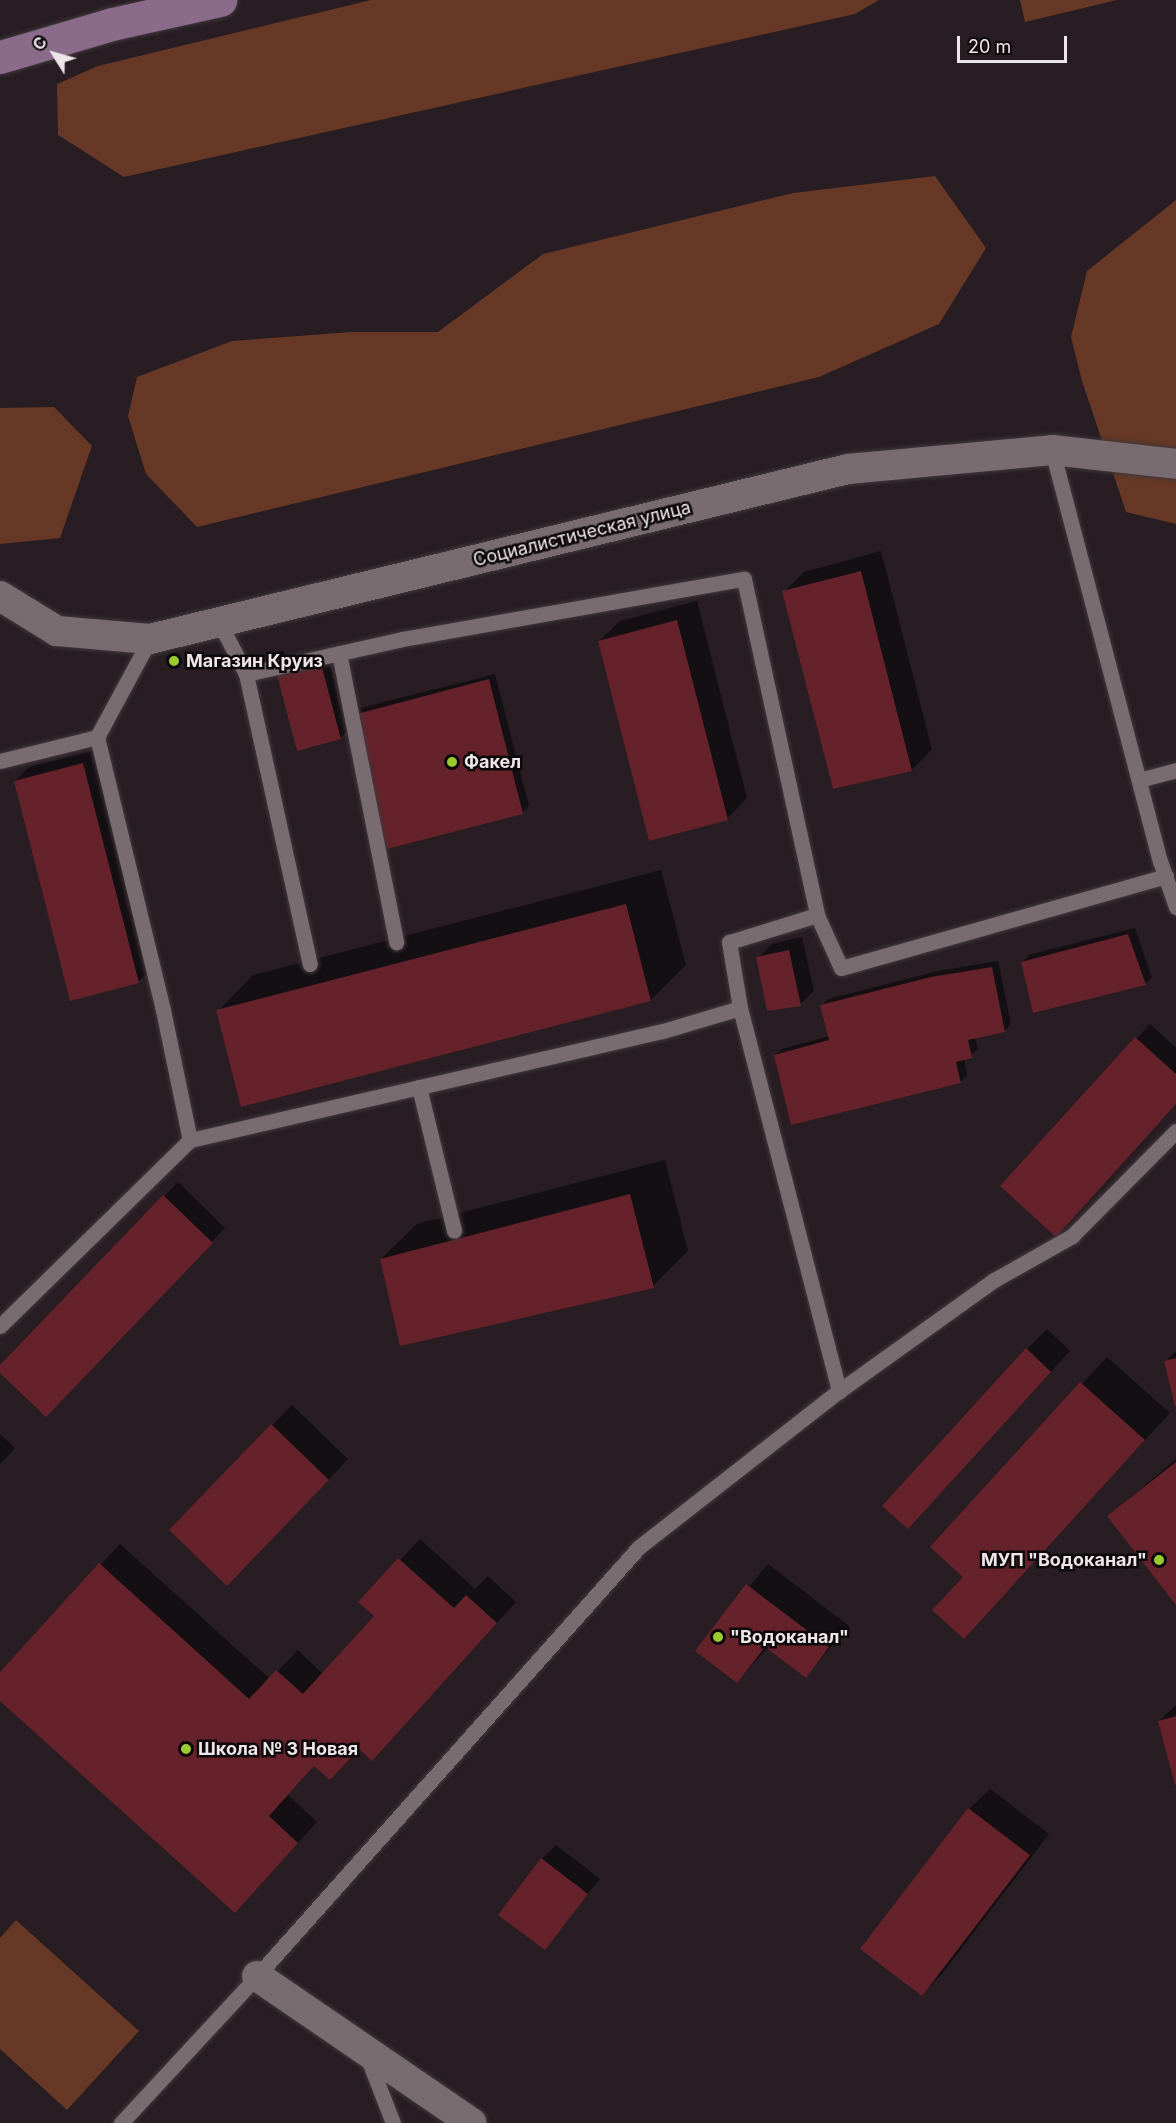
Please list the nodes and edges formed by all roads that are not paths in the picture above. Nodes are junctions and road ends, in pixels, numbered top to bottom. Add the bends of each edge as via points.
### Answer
1 (220, 0) edge
2 (0, 57) edge
3 (1052, 450) junction
4 (1176, 464) edge
5 (0, 596) edge
6 (219, 622) junction
7 (150, 639) junction
8 (339, 653) junction
9 (246, 674) junction
10 (97, 738) junction
11 (0, 761) edge
12 (1176, 770) edge
13 (1138, 780) junction
14 (1166, 876) junction
15 (1176, 904) edge
16 (817, 915) junction
17 (396, 942) dead end
18 (310, 964) dead end
19 (741, 1008) junction
20 (419, 1088) junction
21 (1176, 1131) edge
22 (190, 1140) junction
23 (454, 1231) dead end
24 (0, 1326) edge
25 (839, 1390) junction
26 (257, 1976) junction
27 (365, 2050) junction
28 (121, 2123) edge
29 (393, 2123) edge
30 (472, 2123) edge

1 - 2 street via 112,24
3 - 4 street, Социалистическая улица
3 - 6 street, Социалистическая улица via 848,469
3 - 13 lane
5 - 7 street, Социалистическая улица via 57,631
6 - 7 street, Социалистическая улица
6 - 9 lane
7 - 10 lane
8 - 9 lane
8 - 16 lane via 744,579
8 - 17 lane
9 - 18 lane
10 - 11 lane
10 - 22 lane
12 - 13 lane
13 - 14 lane
14 - 15 lane
14 - 16 lane via 841,968
16 - 19 lane via 729,942
19 - 20 lane via 663,1031
19 - 25 lane
20 - 22 lane
20 - 23 lane
21 - 25 lane via 1072,1236 994,1280
22 - 24 lane
25 - 26 lane via 639,1547
26 - 27 street
26 - 28 lane
27 - 29 lane
27 - 30 street

